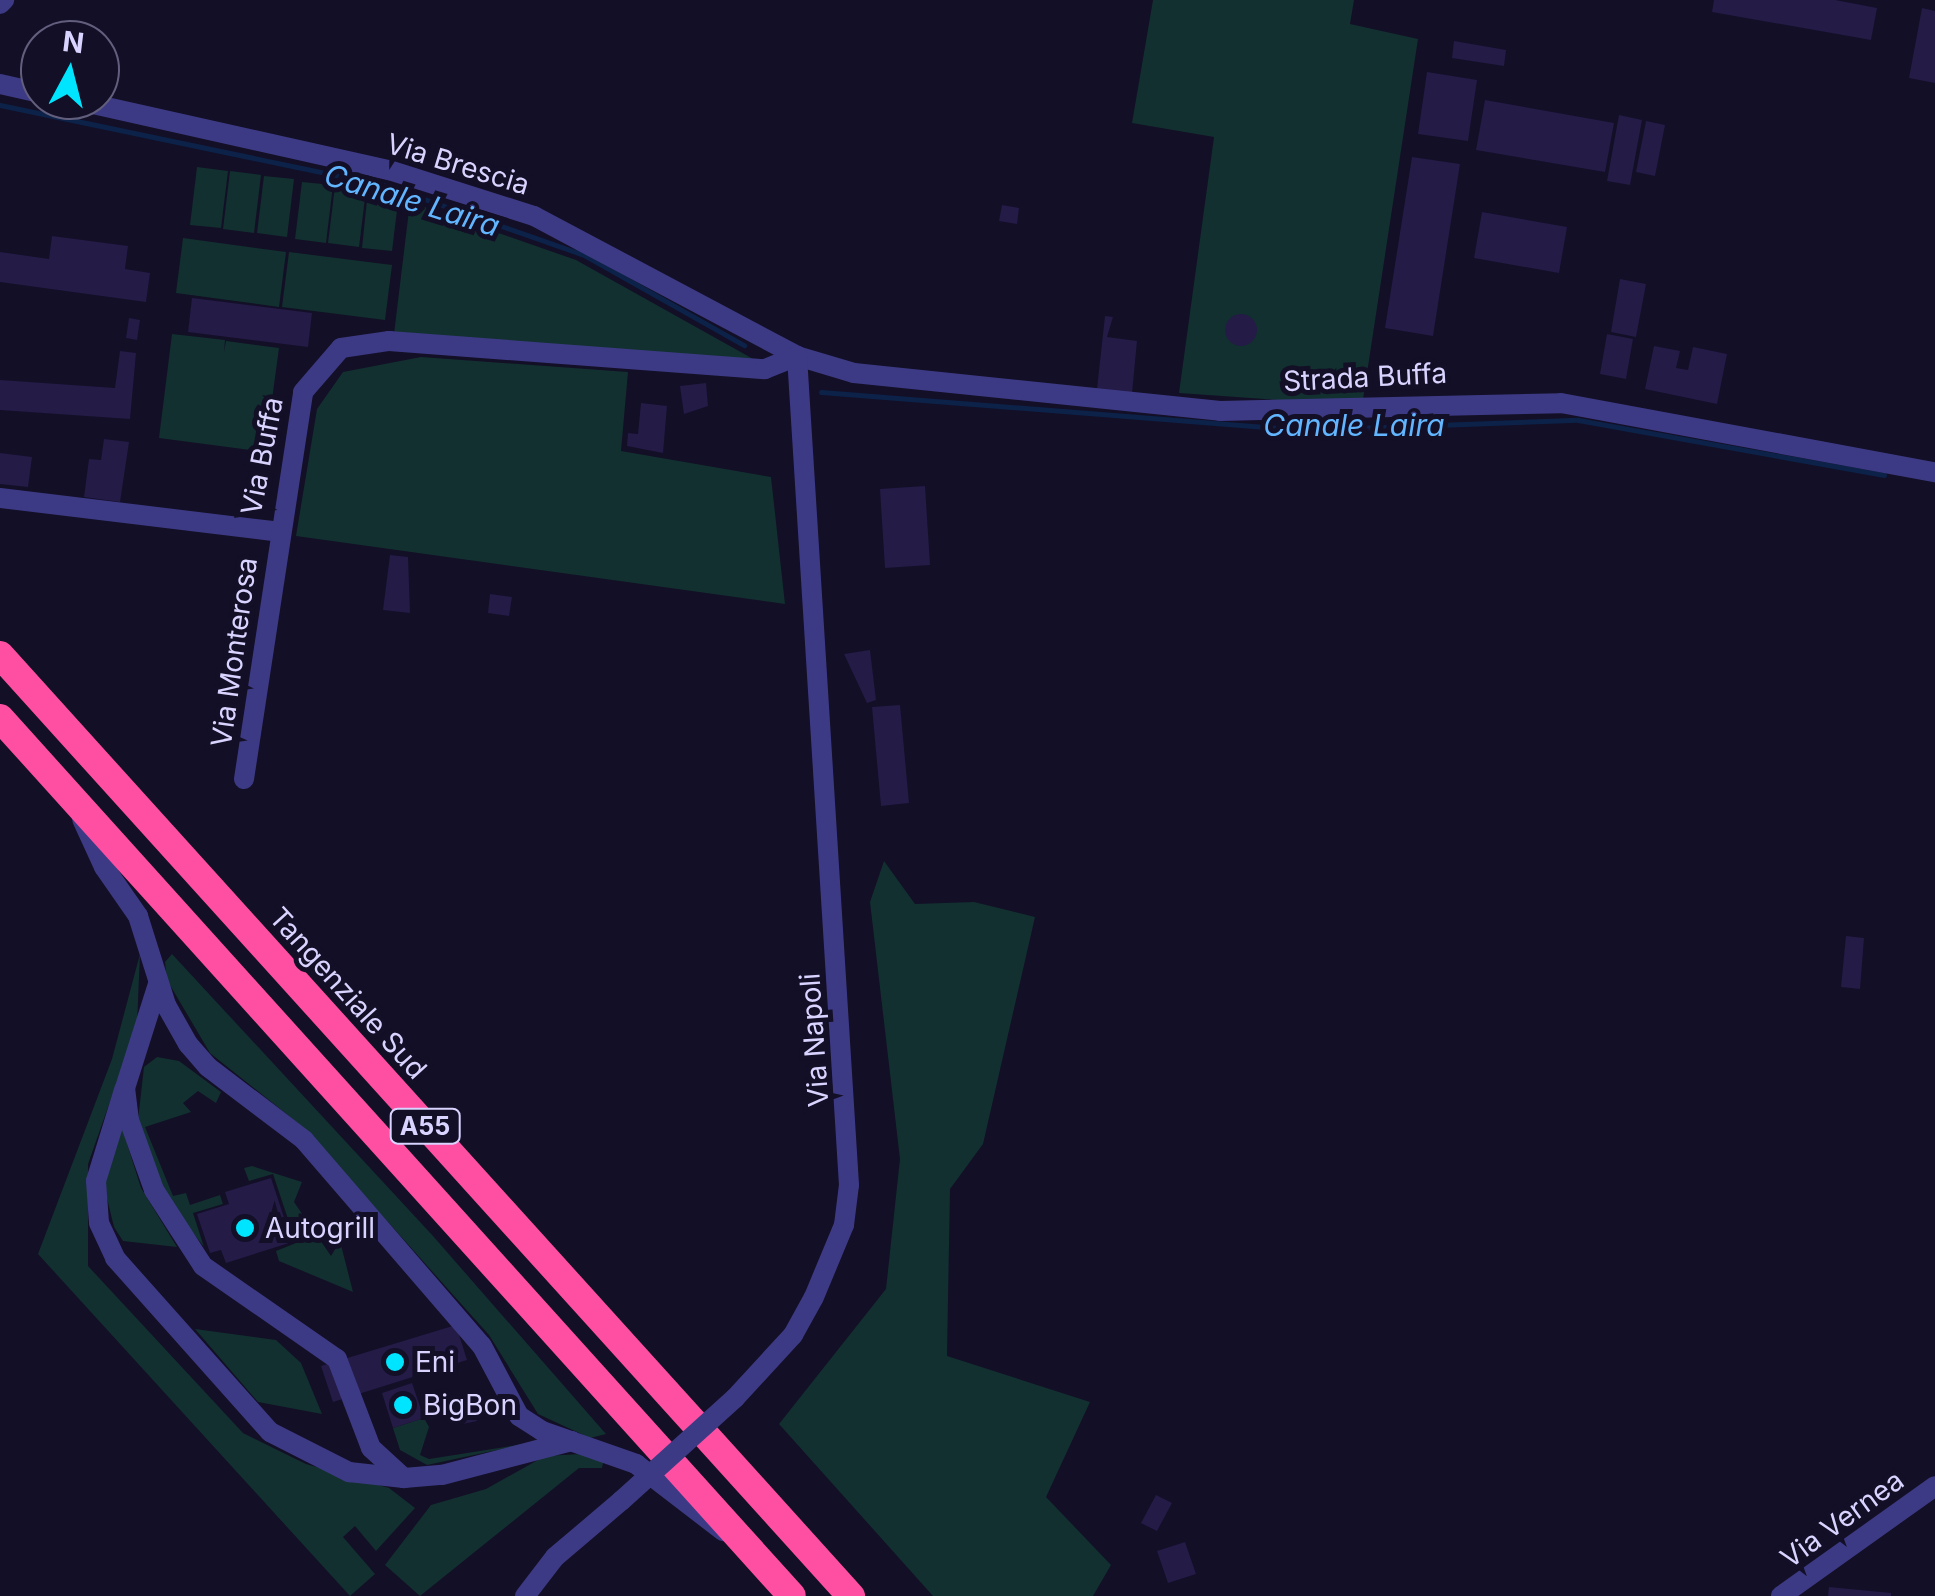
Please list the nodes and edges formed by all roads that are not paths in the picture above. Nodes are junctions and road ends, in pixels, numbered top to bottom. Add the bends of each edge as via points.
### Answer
1 (120, 110) edge
2 (796, 356) junction
3 (1935, 472) edge
4 (0, 498) edge
5 (279, 532) junction
6 (0, 655) edge
7 (0, 718) edge
8 (244, 779) dead end
9 (76, 803) junction
10 (158, 984) junction
11 (125, 1088) junction
12 (572, 1441) junction
13 (404, 1478) junction
14 (1935, 1486) edge
15 (748, 1547) junction
16 (525, 1596) edge
17 (792, 1596) edge
18 (851, 1596) edge
19 (1781, 1596) edge

1 - 2 street, Via Brescia via 390,170 534,216
2 - 3 street, Strada Buffa via 854,373 1220,411 1561,403
2 - 5 street, Via Buffa via 764,369 389,341 342,348 303,392
2 - 16 street, Via Napoli, bridge via 848,1184 844,1225 792,1334 735,1398 555,1557
4 - 5 street, Via Buffa
5 - 8 street, Via Monterosa
6 - 18 highway, Tangenziale Sud / A55
7 - 9 highway, A55
9 - 10 street via 104,866 138,916
9 - 15 highway, A55
10 - 11 street
10 - 12 street via 198,1056 304,1140 482,1346 519,1416
11 - 13 street via 154,1190 192,1252 337,1359 371,1448
11 - 13 street via 96,1181 99,1222 115,1258 270,1432 349,1472
12 - 13 street
12 - 15 street via 636,1464
14 - 19 street, Via Vernea
15 - 17 highway, A55

